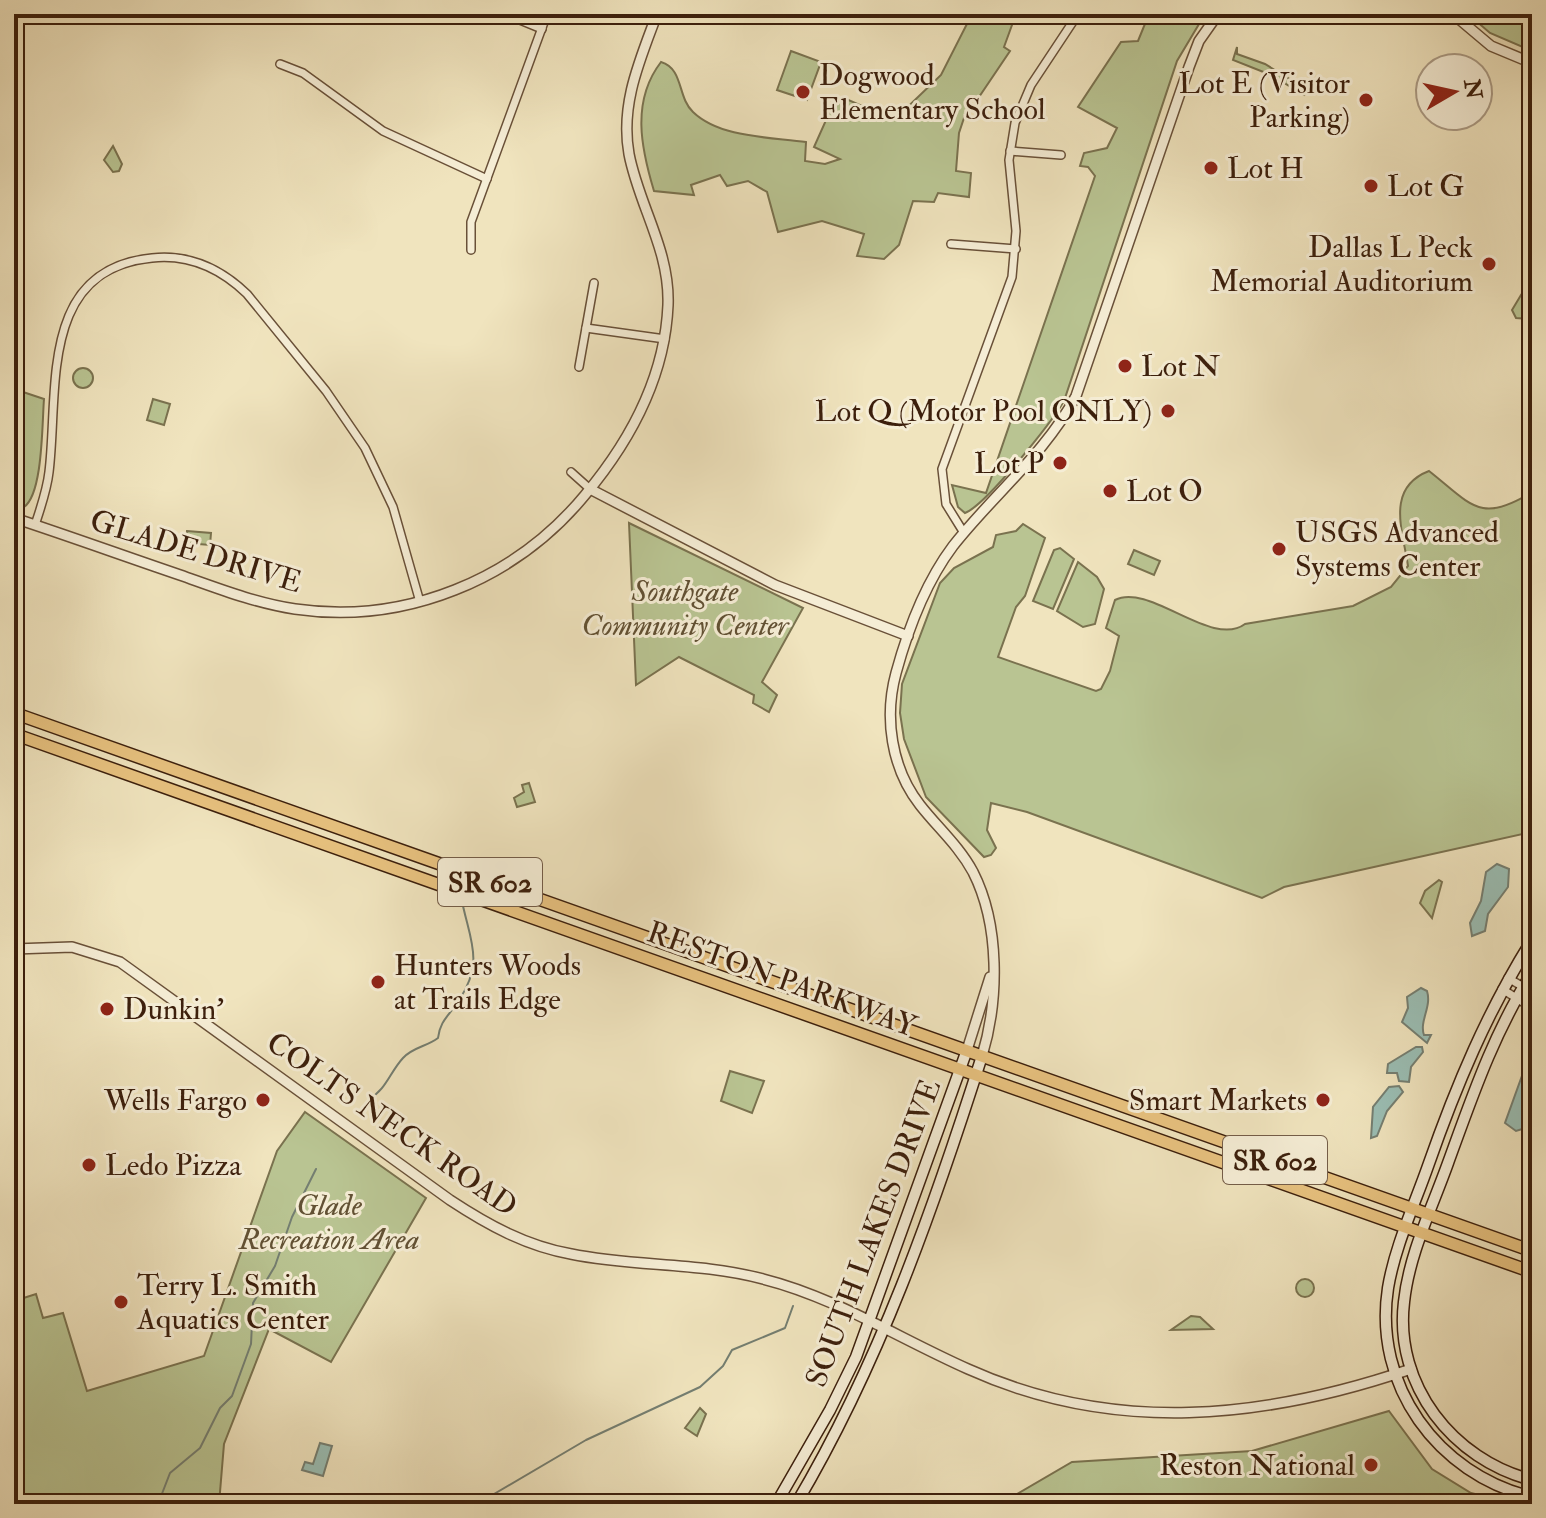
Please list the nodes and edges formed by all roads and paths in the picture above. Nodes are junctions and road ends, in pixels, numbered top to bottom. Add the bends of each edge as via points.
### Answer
1 (505, 14) edge
2 (547, 14) edge
3 (657, 14) edge
4 (1078, 14) edge
5 (1218, 14) edge
6 (1453, 14) edge
7 (542, 29) junction
8 (1532, 63) edge
9 (280, 64) dead end
10 (1010, 151) junction
11 (1061, 155) dead end
12 (487, 179) junction
13 (951, 244) dead end
14 (1016, 249) junction
15 (471, 250) dead end
16 (594, 283) dead end
17 (586, 328) junction
18 (665, 339) junction
19 (579, 367) dead end
20 (571, 472) dead end
21 (590, 489) junction
22 (14, 518) edge
23 (35, 525) junction
24 (964, 533) junction
25 (420, 602) junction
26 (908, 636) junction
27 (14, 713) edge
28 (14, 734) edge
29 (1532, 940) edge
30 (14, 949) edge
31 (991, 970) junction
32 (1532, 973) edge
33 (1508, 978) junction
34 (1502, 989) junction
35 (1528, 989) edge
36 (1516, 999) junction
37 (1532, 1008) edge
38 (967, 1050) junction
39 (982, 1056) junction
40 (961, 1069) junction
41 (976, 1074) junction
42 (1413, 1209) junction
43 (1429, 1214) junction
44 (1406, 1228) junction
45 (1422, 1234) junction
46 (1532, 1251) edge
47 (1532, 1272) edge
48 (870, 1321) junction
49 (885, 1329) junction
50 (1411, 1369) junction
51 (1395, 1375) junction
52 (1532, 1480) edge
53 (1532, 1497) edge
54 (776, 1504) edge
55 (796, 1504) edge

1 - 7 street
2 - 7 street
3 - 18 street, GLADE DRIVE via 632,83 626,126 631,163 665,270
4 - 10 street via 1026,96
5 - 24 street, SOUTH LAKES DRIVE via 1189,67 1076,396 1053,433
6 - 8 street via 1491,46
7 - 12 street
9 - 12 street via 303,73 401,141
10 - 11 street
10 - 14 street
12 - 15 street via 471,222
13 - 14 street
14 - 24 street via 1009,287 942,469 946,504
16 - 17 street
17 - 18 street
17 - 19 street
18 - 21 street, GLADE DRIVE via 646,400
20 - 21 street
21 - 25 street, GLADE DRIVE via 554,529 515,559 468,585
21 - 26 street via 775,585
22 - 23 street, GLADE DRIVE
23 - 25 street, GLADE DRIVE via 281,607 349,612
23 - 25 street via 49,473 56,355 68,315 96,281 120,266 159,257 189,260 226,277 247,294 348,422 393,507
24 - 26 street, SOUTH LAKES DRIVE via 939,567
26 - 31 street, SOUTH LAKES DRIVE via 891,698 895,750 912,794 975,875 989,923
27 - 38 main road, RESTON PARKWAY / SR 602
28 - 40 main road, RESTON PARKWAY / SR 602
29 - 33 main road
30 - 48 street, COLTS NECK ROAD via 72,947 120,962 450,1200 514,1237 585,1257 754,1276
31 - 38 street, SOUTH LAKES DRIVE
31 - 39 street, SOUTH LAKES DRIVE via 992,1012
32 - 35 main road
33 - 34 main road
33 - 35 street
34 - 36 street
34 - 42 main road via 1462,1072
35 - 36 main road
36 - 37 street
36 - 43 main road via 1483,1066
38 - 39 main road, RESTON PARKWAY / SR 602
38 - 40 main road, SOUTH LAKES DRIVE
39 - 41 main road, SOUTH LAKES DRIVE
39 - 42 main road, RESTON PARKWAY / SR 602
40 - 41 main road, RESTON PARKWAY / SR 602
40 - 48 main road, SOUTH LAKES DRIVE
41 - 44 main road, RESTON PARKWAY / SR 602
41 - 49 main road, SOUTH LAKES DRIVE
42 - 43 main road, RESTON PARKWAY / SR 602
42 - 44 main road
43 - 45 main road
43 - 46 main road, RESTON PARKWAY / SR 602
44 - 45 main road, RESTON PARKWAY / SR 602
44 - 51 main road via 1387,1298
45 - 47 main road, RESTON PARKWAY / SR 602
45 - 50 main road via 1403,1309
48 - 49 street, COLTS NECK ROAD
48 - 54 main road, SOUTH LAKES DRIVE via 837,1398
49 - 51 street, COLTS NECK ROAD via 1011,1386 1152,1413 1281,1406
49 - 55 main road, SOUTH LAKES DRIVE via 849,1412
50 - 51 street, COLTS NECK ROAD
50 - 52 main road via 1430,1409 1458,1442 1496,1467
51 - 53 main road via 1419,1421 1447,1453 1488,1481

